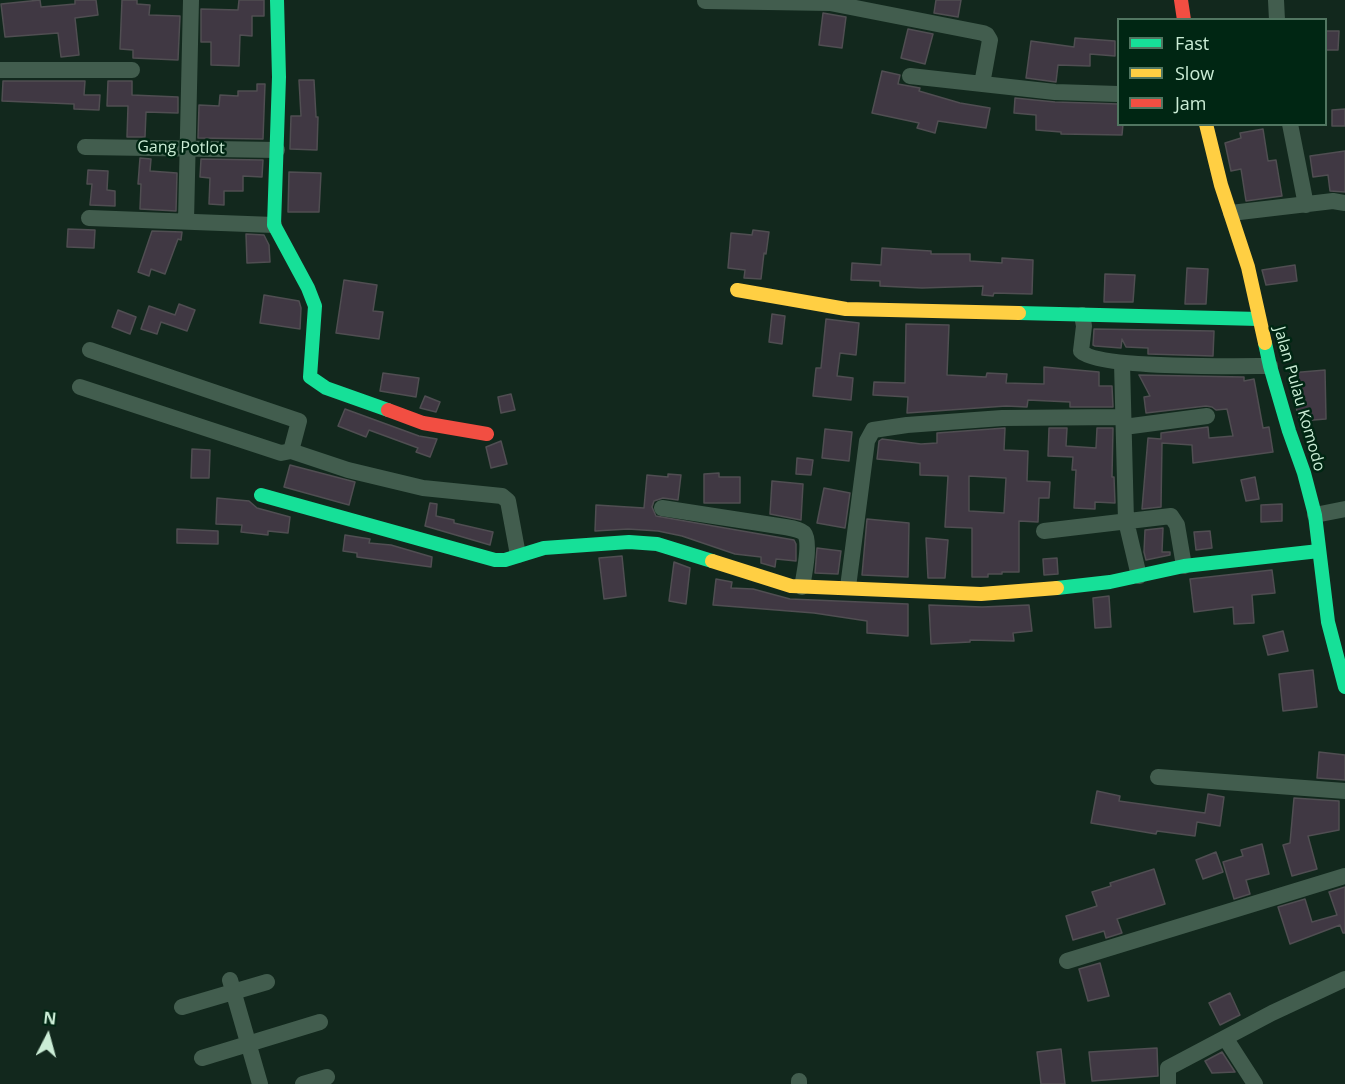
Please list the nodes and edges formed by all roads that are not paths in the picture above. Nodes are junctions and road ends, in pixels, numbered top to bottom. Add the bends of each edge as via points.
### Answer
1 (191, 0) edge
2 (277, 0) edge
3 (1181, 0) edge
4 (1276, 0) edge
5 (705, 1) edge
6 (1184, 18) edge
7 (1277, 18) edge
8 (0, 70) edge
9 (132, 70) dead end
10 (910, 76) dead end
11 (982, 84) junction
12 (1117, 94) edge
13 (1206, 126) edge
14 (1290, 126) edge
15 (86, 147) dead end
16 (187, 147) junction
17 (277, 150) junction
18 (1345, 203) edge
19 (1306, 205) junction
20 (1231, 213) junction
21 (89, 218) dead end
22 (186, 221) junction
23 (274, 225) junction
24 (737, 290) dead end
25 (1082, 315) junction
26 (1259, 319) junction
27 (90, 350) dead end
28 (1122, 363) junction
29 (1270, 366) junction
30 (80, 387) dead end
31 (1208, 417) dead end
32 (1123, 422) junction
33 (487, 434) dead end
34 (291, 451) junction
35 (261, 495) dead end
36 (662, 508) dead end
37 (1345, 509) edge
38 (1315, 515) junction
39 (1126, 520) junction
40 (1044, 531) dead end
41 (1319, 551) junction
42 (518, 555) junction
43 (1184, 566) junction
44 (1139, 576) junction
45 (802, 587) junction
46 (848, 587) junction
47 (1345, 687) edge
48 (1158, 777) dead end
49 (1345, 791) edge
50 (1345, 876) edge
51 (1067, 961) dead end
52 (1345, 979) edge
53 (267, 982) dead end
54 (232, 986) junction
55 (182, 1007) dead end
56 (320, 1022) dead end
57 (1226, 1039) junction
58 (249, 1044) junction
59 (202, 1058) dead end
60 (327, 1077) dead end
61 (260, 1084) edge
62 (303, 1084) edge
63 (1168, 1084) edge
64 (1255, 1084) edge

1 - 16 street
2 - 17 street
3 - 6 street
4 - 7 street
5 - 11 street via 830,3 982,33 990,40
8 - 9 street
10 - 11 street
11 - 12 street
13 - 20 street, Jalan Pulau Komodo
14 - 19 street
15 - 16 street, Gang Potlot
16 - 17 street, Gang Potlot
16 - 22 street
17 - 23 street
18 - 19 street
19 - 20 street
20 - 26 street, Jalan Pulau Komodo
21 - 22 street
22 - 23 street
23 - 33 street via 315,306 310,377 316,383 423,423
24 - 25 street via 846,309
25 - 26 street
25 - 28 street via 1081,351 1088,357
26 - 29 street, Jalan Pulau Komodo
27 - 34 street via 298,421
28 - 29 street
28 - 32 street
29 - 38 street, Jalan Pulau Komodo
30 - 34 street via 281,453
31 - 32 street
32 - 39 street
32 - 46 street via 1002,418 873,430 867,441
34 - 42 street via 423,488 502,496 508,501
35 - 42 street via 495,560
36 - 45 street via 802,532 807,545
37 - 38 street
38 - 41 street, Jalan Pulau Komodo
39 - 40 street
39 - 43 street via 1174,518
39 - 44 street
41 - 43 street
41 - 47 street, Jalan Pulau Komodo via 1328,622
42 - 45 street via 544,548 607,542 657,544 759,578
43 - 44 street
44 - 46 street via 1045,590 981,594
45 - 46 street
48 - 49 street
50 - 51 street
52 - 57 street
53 - 54 street
54 - 55 street
54 - 58 street
56 - 58 street
57 - 63 street via 1170,1067
57 - 64 street
58 - 59 street
58 - 61 street
60 - 62 street

